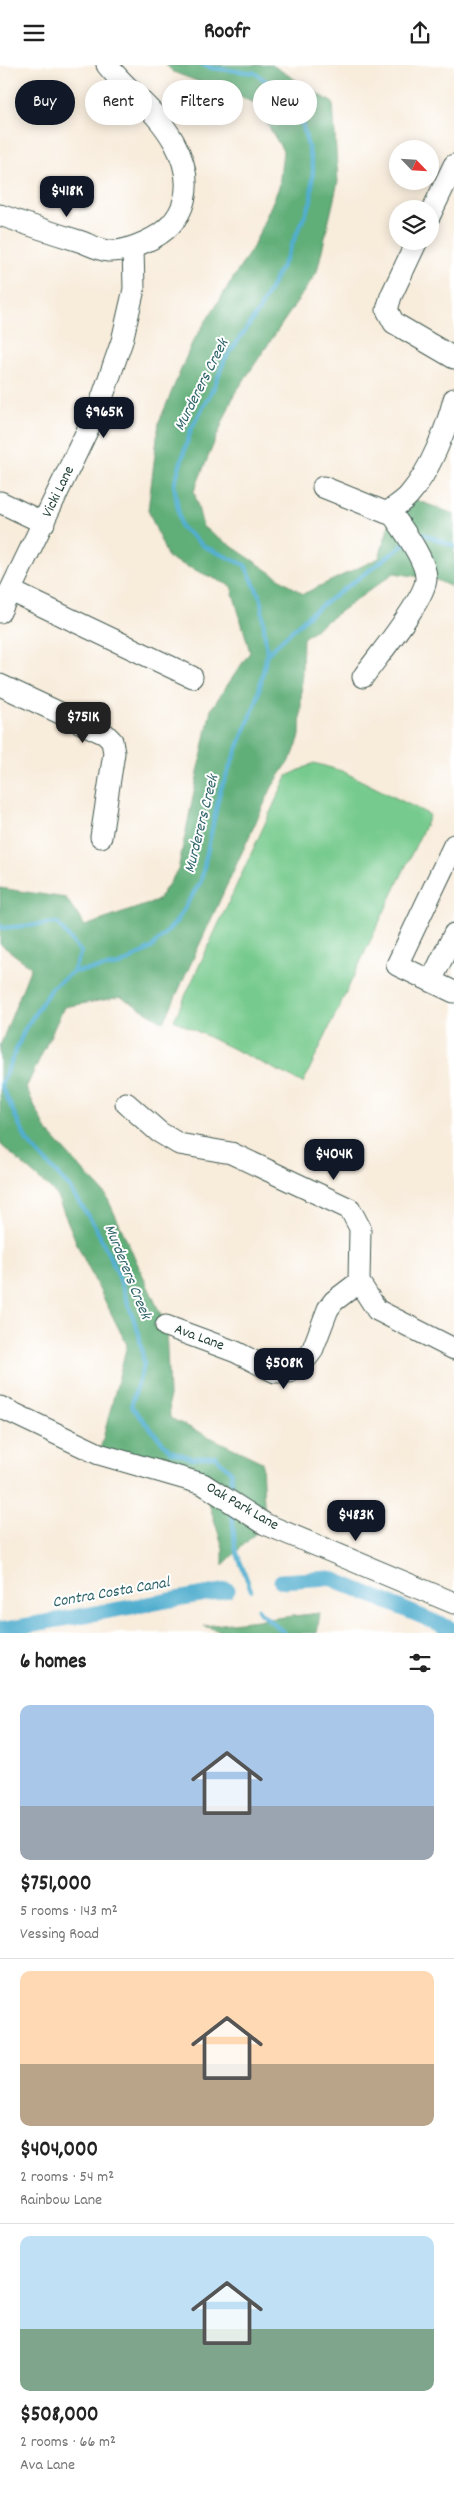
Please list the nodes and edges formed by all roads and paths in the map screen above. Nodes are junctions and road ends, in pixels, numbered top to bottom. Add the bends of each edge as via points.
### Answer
1 (107, 65) edge
2 (454, 165) edge
3 (437, 200) edge
4 (0, 215) edge
5 (132, 247) junction
6 (413, 250) edge
7 (454, 359) edge
8 (454, 399) edge
9 (323, 487) dead end
10 (0, 502) edge
11 (390, 511) junction
12 (44, 523) junction
13 (11, 591) junction
14 (0, 612) edge
15 (192, 677) dead end
16 (363, 677) dead end
17 (0, 685) edge
18 (102, 837) dead end
19 (454, 845) edge
20 (454, 934) edge
21 (431, 981) junction
22 (454, 992) edge
23 (126, 1103) dead end
24 (359, 1282) junction
25 (166, 1326) dead end
26 (454, 1349) edge
27 (0, 1407) edge
28 (454, 1603) edge

1 - 5 street via 159,117 175,143 185,169 184,202 179,215 168,230
2 - 3 street
4 - 5 street via 108,251
5 - 12 street, Vicki Lane via 134,289 122,341 100,403
6 - 7 street via 387,311 394,323
8 - 11 street via 446,429 416,486
9 - 11 street via 388,513
10 - 12 street
11 - 16 street via 424,567 426,579 420,596
12 - 13 street, Vicki Lane
13 - 14 street, Vicki Lane
13 - 15 street
17 - 18 street via 105,734 112,741 114,753
19 - 21 street via 397,965
20 - 21 street
21 - 22 street
23 - 24 street via 158,1132 179,1144 231,1153 350,1209 360,1228
24 - 25 street, Ava Lane via 334,1301 312,1351 290,1372 275,1372 236,1351
24 - 26 street via 377,1310
27 - 28 street, Oak Park Lane via 99,1454 203,1484 265,1524

